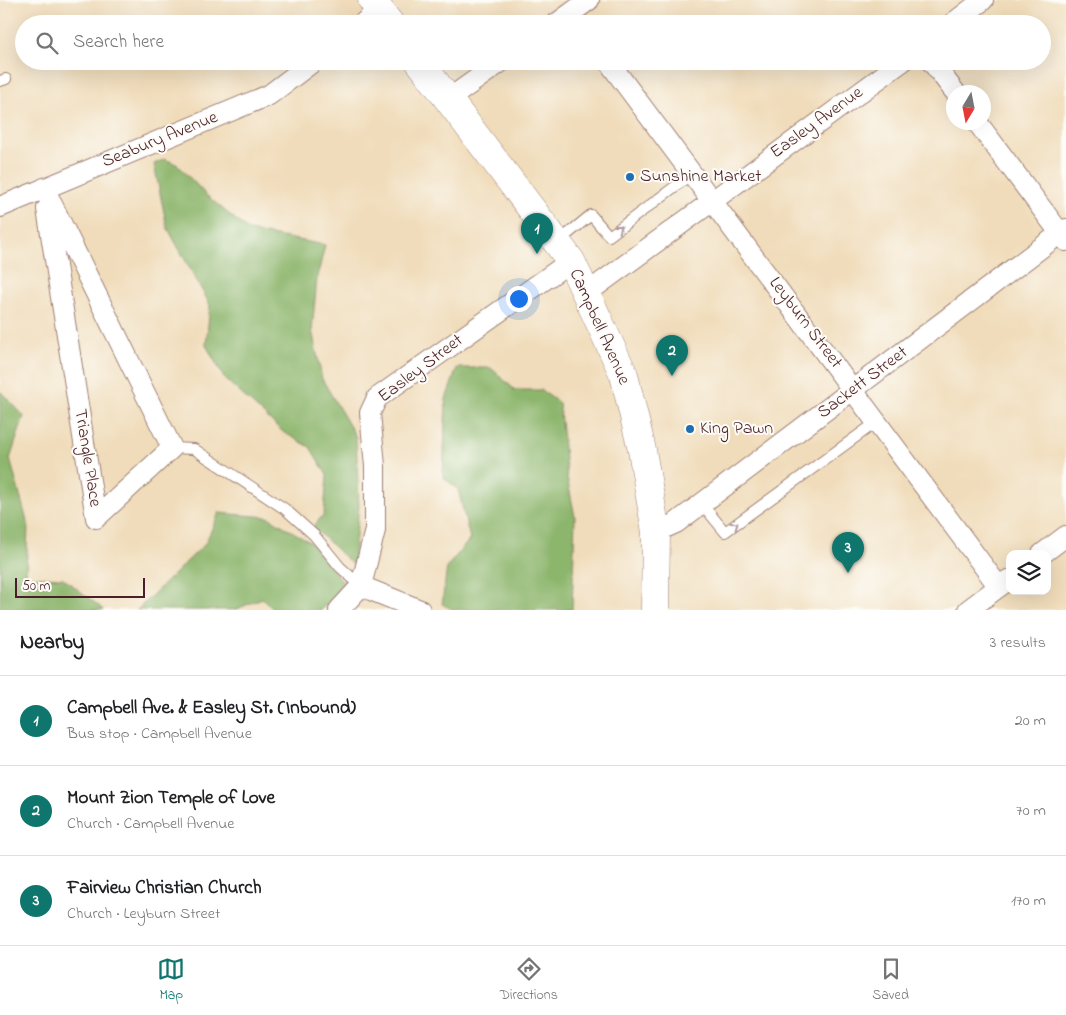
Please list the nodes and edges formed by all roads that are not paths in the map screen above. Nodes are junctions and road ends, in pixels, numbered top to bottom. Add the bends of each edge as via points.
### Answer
1 (589, 0) edge
2 (983, 0) edge
3 (567, 15) edge
4 (964, 15) edge
5 (302, 70) edge
6 (426, 70) edge
7 (489, 70) edge
8 (615, 70) edge
9 (891, 70) edge
10 (939, 70) edge
11 (950, 85) edge
12 (448, 99) junction
13 (983, 130) edge
14 (693, 174) junction
15 (44, 188) junction
16 (712, 199) junction
17 (0, 206) edge
18 (1064, 234) edge
19 (564, 252) junction
20 (587, 293) junction
21 (854, 390) junction
22 (878, 421) junction
23 (172, 448) junction
24 (702, 504) junction
25 (656, 532) junction
26 (1066, 536) edge
27 (1047, 550) edge
28 (1004, 583) edge
29 (361, 586) junction
30 (339, 610) edge
31 (420, 610) edge
32 (654, 610) edge
33 (968, 610) edge

1 - 3 street
2 - 4 street
5 - 15 street, Seabury Avenue via 269,96
6 - 12 main road, Campbell Avenue
7 - 12 street
8 - 14 street, Leyburn Street
9 - 16 street, Easley Avenue
10 - 11 street
12 - 19 main road, Campbell Avenue
13 - 18 street
14 - 16 street, Leyburn Street
19 -> 14 lane via 591,215 609,236
15 - 17 street, Seabury Avenue
15 - 23 street
15 - 23 street, Triangle Place via 96,518
16 - 20 street, Easley Avenue
16 - 21 street, Leyburn Street
18 - 21 street, Sackett Street
19 - 20 main road, Campbell Avenue
19 - 29 street, Easley Street via 377,398 370,413 375,466 375,530
20 - 25 main road, Campbell Avenue via 624,374 642,450
21 - 22 street, Leyburn Street
21 - 24 street, Sackett Street
24 -> 22 lane via 725,532
22 - 28 street, Leyburn Street
23 - 29 lane via 194,449 284,508
24 - 25 street, Sackett Street via 676,523
25 - 32 main road, Campbell Avenue
26 - 27 street
28 - 33 street
29 - 30 street, Easley Street
29 - 31 street

